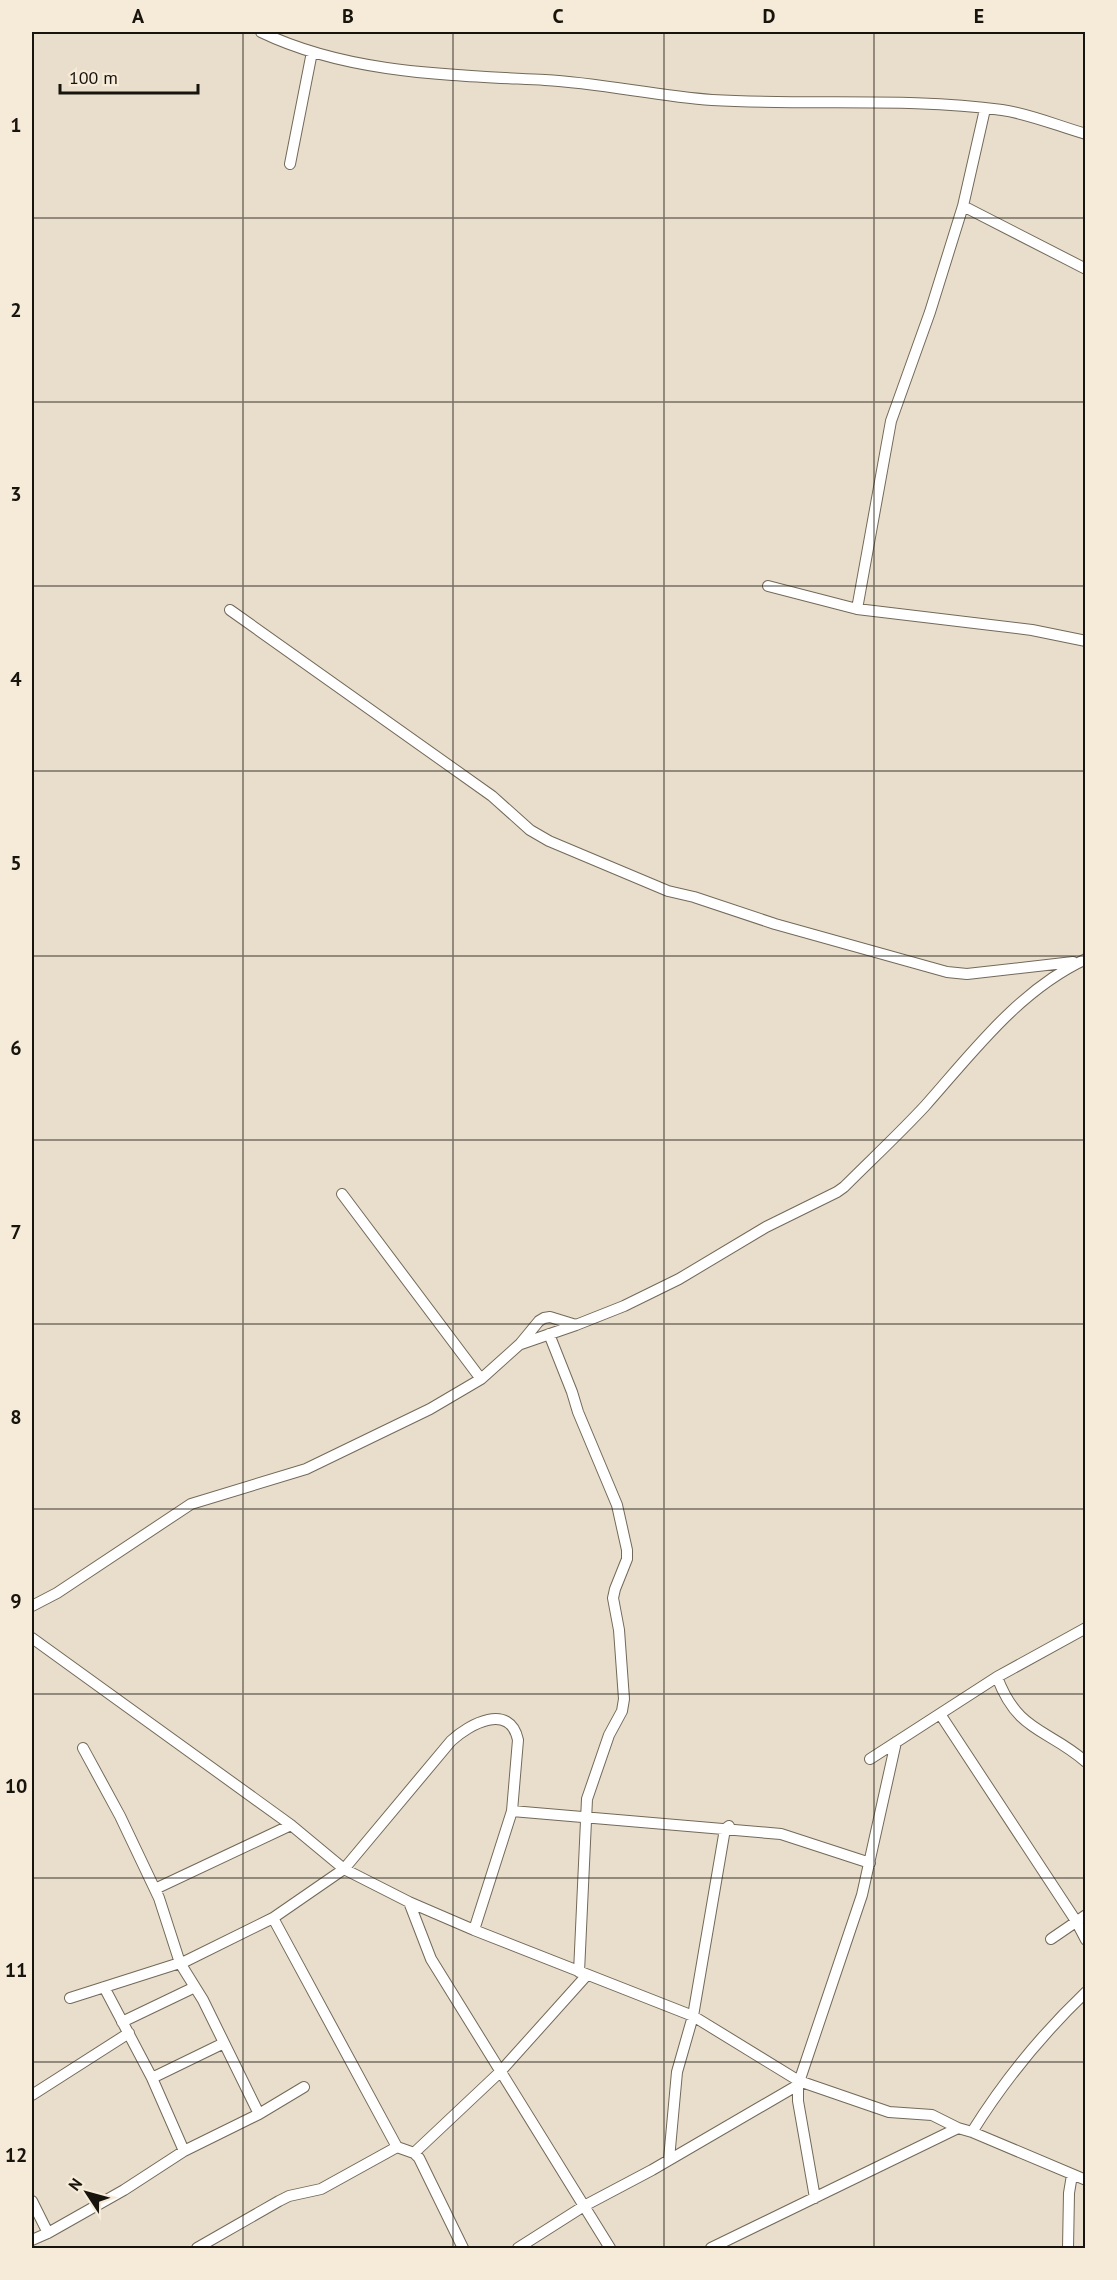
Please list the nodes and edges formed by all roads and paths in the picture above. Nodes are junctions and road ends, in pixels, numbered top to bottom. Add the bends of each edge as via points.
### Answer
1 (261, 32) edge
2 (312, 52) junction
3 (985, 109) junction
4 (1086, 134) edge
5 (290, 164) dead end
6 (963, 206) junction
7 (1086, 269) edge
8 (768, 586) dead end
9 (857, 609) junction
10 (230, 610) dead end
11 (1086, 641) edge
12 (1082, 960) edge
13 (342, 1194) dead end
14 (576, 1325) junction
15 (549, 1334) junction
16 (520, 1344) junction
17 (481, 1379) junction
18 (32, 1606) edge
19 (1086, 1628) edge
20 (32, 1638) edge
21 (997, 1677) junction
22 (940, 1714) junction
23 (896, 1742) junction
24 (83, 1748) dead end
25 (870, 1759) dead end
26 (1086, 1762) edge
27 (512, 1811) junction
28 (586, 1817) junction
29 (291, 1825) junction
30 (728, 1827) junction
31 (870, 1863) junction
32 (344, 1869) junction
33 (155, 1889) junction
34 (409, 1902) junction
35 (273, 1918) junction
36 (1081, 1918) edge
37 (474, 1930) junction
38 (1051, 1939) dead end
39 (1086, 1940) edge
40 (180, 1963) junction
41 (583, 1973) junction
42 (104, 1987) junction
43 (195, 1987) junction
44 (1086, 1992) edge
45 (70, 1998) dead end
46 (693, 2016) junction
47 (123, 2022) junction
48 (129, 2033) junction
49 (224, 2043) junction
50 (500, 2072) junction
51 (152, 2078) junction
52 (798, 2083) junction
53 (304, 2087) dead end
54 (32, 2095) edge
55 (259, 2114) junction
56 (958, 2128) junction
57 (972, 2132) junction
58 (397, 2147) junction
59 (184, 2151) junction
60 (414, 2153) junction
61 (669, 2159) junction
62 (1072, 2175) junction
63 (1086, 2180) edge
64 (815, 2198) junction
65 (32, 2201) edge
66 (584, 2205) junction
67 (48, 2233) junction
68 (32, 2240) edge
69 (717, 2247) edge
70 (197, 2248) edge
71 (463, 2248) edge
72 (518, 2248) edge
73 (610, 2248) edge
74 (1068, 2248) edge

1 - 2 street
2 - 3 street via 434,74 549,81 711,100
2 - 5 street
3 - 4 street via 1014,113
3 - 6 street
6 - 7 street
6 - 9 street via 891,421
8 - 9 street
9 - 11 street via 1032,630
10 - 12 street via 492,796 530,830 668,891 947,972 967,974
12 - 14 street via 1057,975 1001,1021 924,1107 844,1187 766,1227 679,1279
13 - 17 street
14 - 15 street
14 - 16 street via 544,1318
15 - 16 street
15 - 28 street via 617,1505 627,1550 614,1598 624,1699 594,1777
16 - 17 street
17 - 18 street via 430,1409 306,1469 191,1504
19 - 21 street
20 - 29 street
21 - 22 street
21 - 26 street via 1005,1698 1020,1717
22 - 23 street
22 - 36 street
23 - 25 street
23 - 31 street
24 - 33 street
27 - 28 street
27 - 32 street via 518,1740 516,1731 504,1719 492,1718 460,1732 451,1741
27 - 37 street
28 - 30 street
28 - 41 street
29 - 32 street
29 - 33 street
30 - 31 street via 781,1834
30 - 46 street
31 - 52 street
32 - 34 street
32 - 35 street
33 - 40 street
34 - 37 street
34 - 50 street via 431,1959
35 - 40 street
35 - 58 street
36 - 38 street
36 - 39 street
37 - 41 street
40 - 42 street
40 - 43 street
41 - 46 street
41 - 50 street
42 - 45 street
42 - 47 street
43 - 47 street
43 - 49 street
44 - 57 street via 1019,2063
46 - 52 street
46 - 61 street via 677,2072
47 - 48 street
48 - 51 street
48 - 54 street
49 - 51 street
49 - 55 street
50 - 60 street
50 - 66 street
51 - 59 street
52 - 56 street via 889,2112 932,2115
52 - 61 street
52 - 64 street
53 - 55 street
55 - 59 street
56 - 57 street
56 - 64 street
57 - 62 street
58 - 60 street
58 - 70 street via 321,2189 279,2201
59 - 67 street via 132,2186
60 - 71 street
61 - 66 street
62 - 63 street
62 - 74 street
64 - 69 street
65 - 67 street
66 - 72 street
66 - 73 street
67 - 68 street

